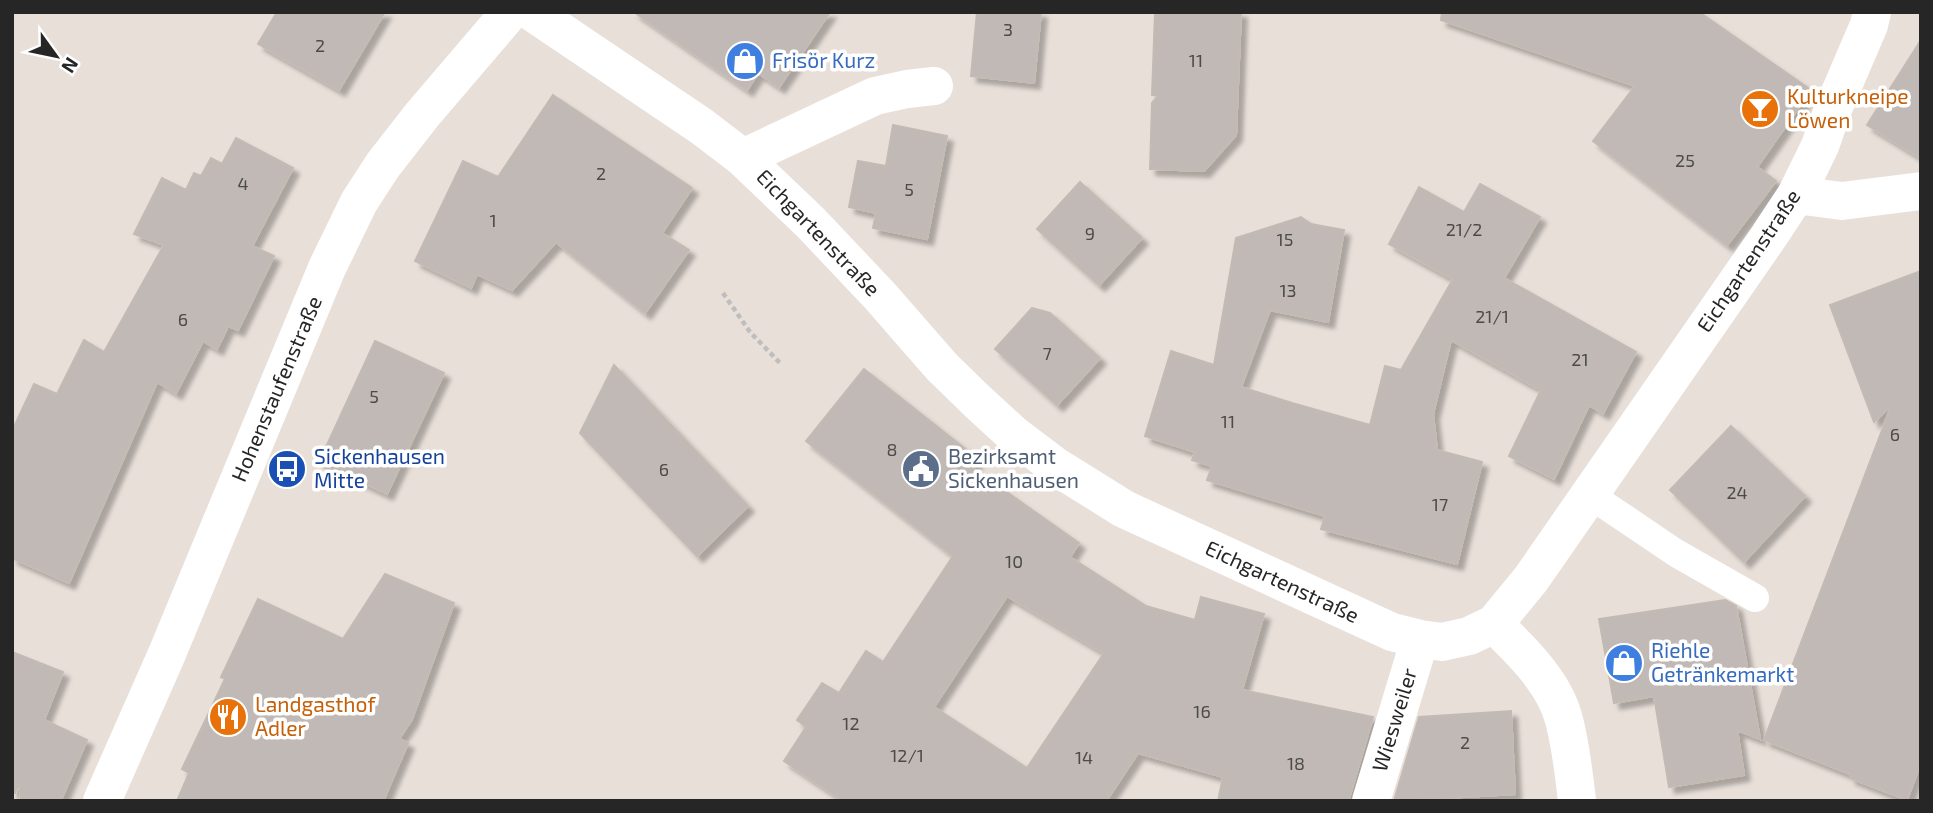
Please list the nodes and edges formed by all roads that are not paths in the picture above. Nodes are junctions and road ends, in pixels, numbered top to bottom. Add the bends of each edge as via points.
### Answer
1 (510, 12) edge
2 (532, 12) edge
3 (1872, 12) edge
4 (934, 86) dead end
5 (743, 158) junction
6 (1921, 191) edge
7 (1796, 195) junction
8 (1590, 495) junction
9 (1755, 598) dead end
10 (1494, 624) junction
11 (1420, 639) junction
12 (102, 801) edge
13 (1371, 801) edge
14 (1577, 801) edge

1 - 12 street, Hohenstaufenstraße via 422,115 359,202 317,291
2 - 5 street, Eichgartenstraße
3 - 7 street, Eichgartenstraße
4 - 5 street via 875,96
5 - 11 street, Eichgartenstraße via 811,223 942,367 1014,435 1055,466 1136,514 1392,632
6 - 7 street via 1842,201
7 - 8 street, Eichgartenstraße
8 - 9 lane via 1676,553
8 - 10 street, Eichgartenstraße
10 - 11 street, Eichgartenstraße via 1442,642
10 - 14 street via 1539,672 1556,700 1564,718
11 - 13 street, Wiesweiler

